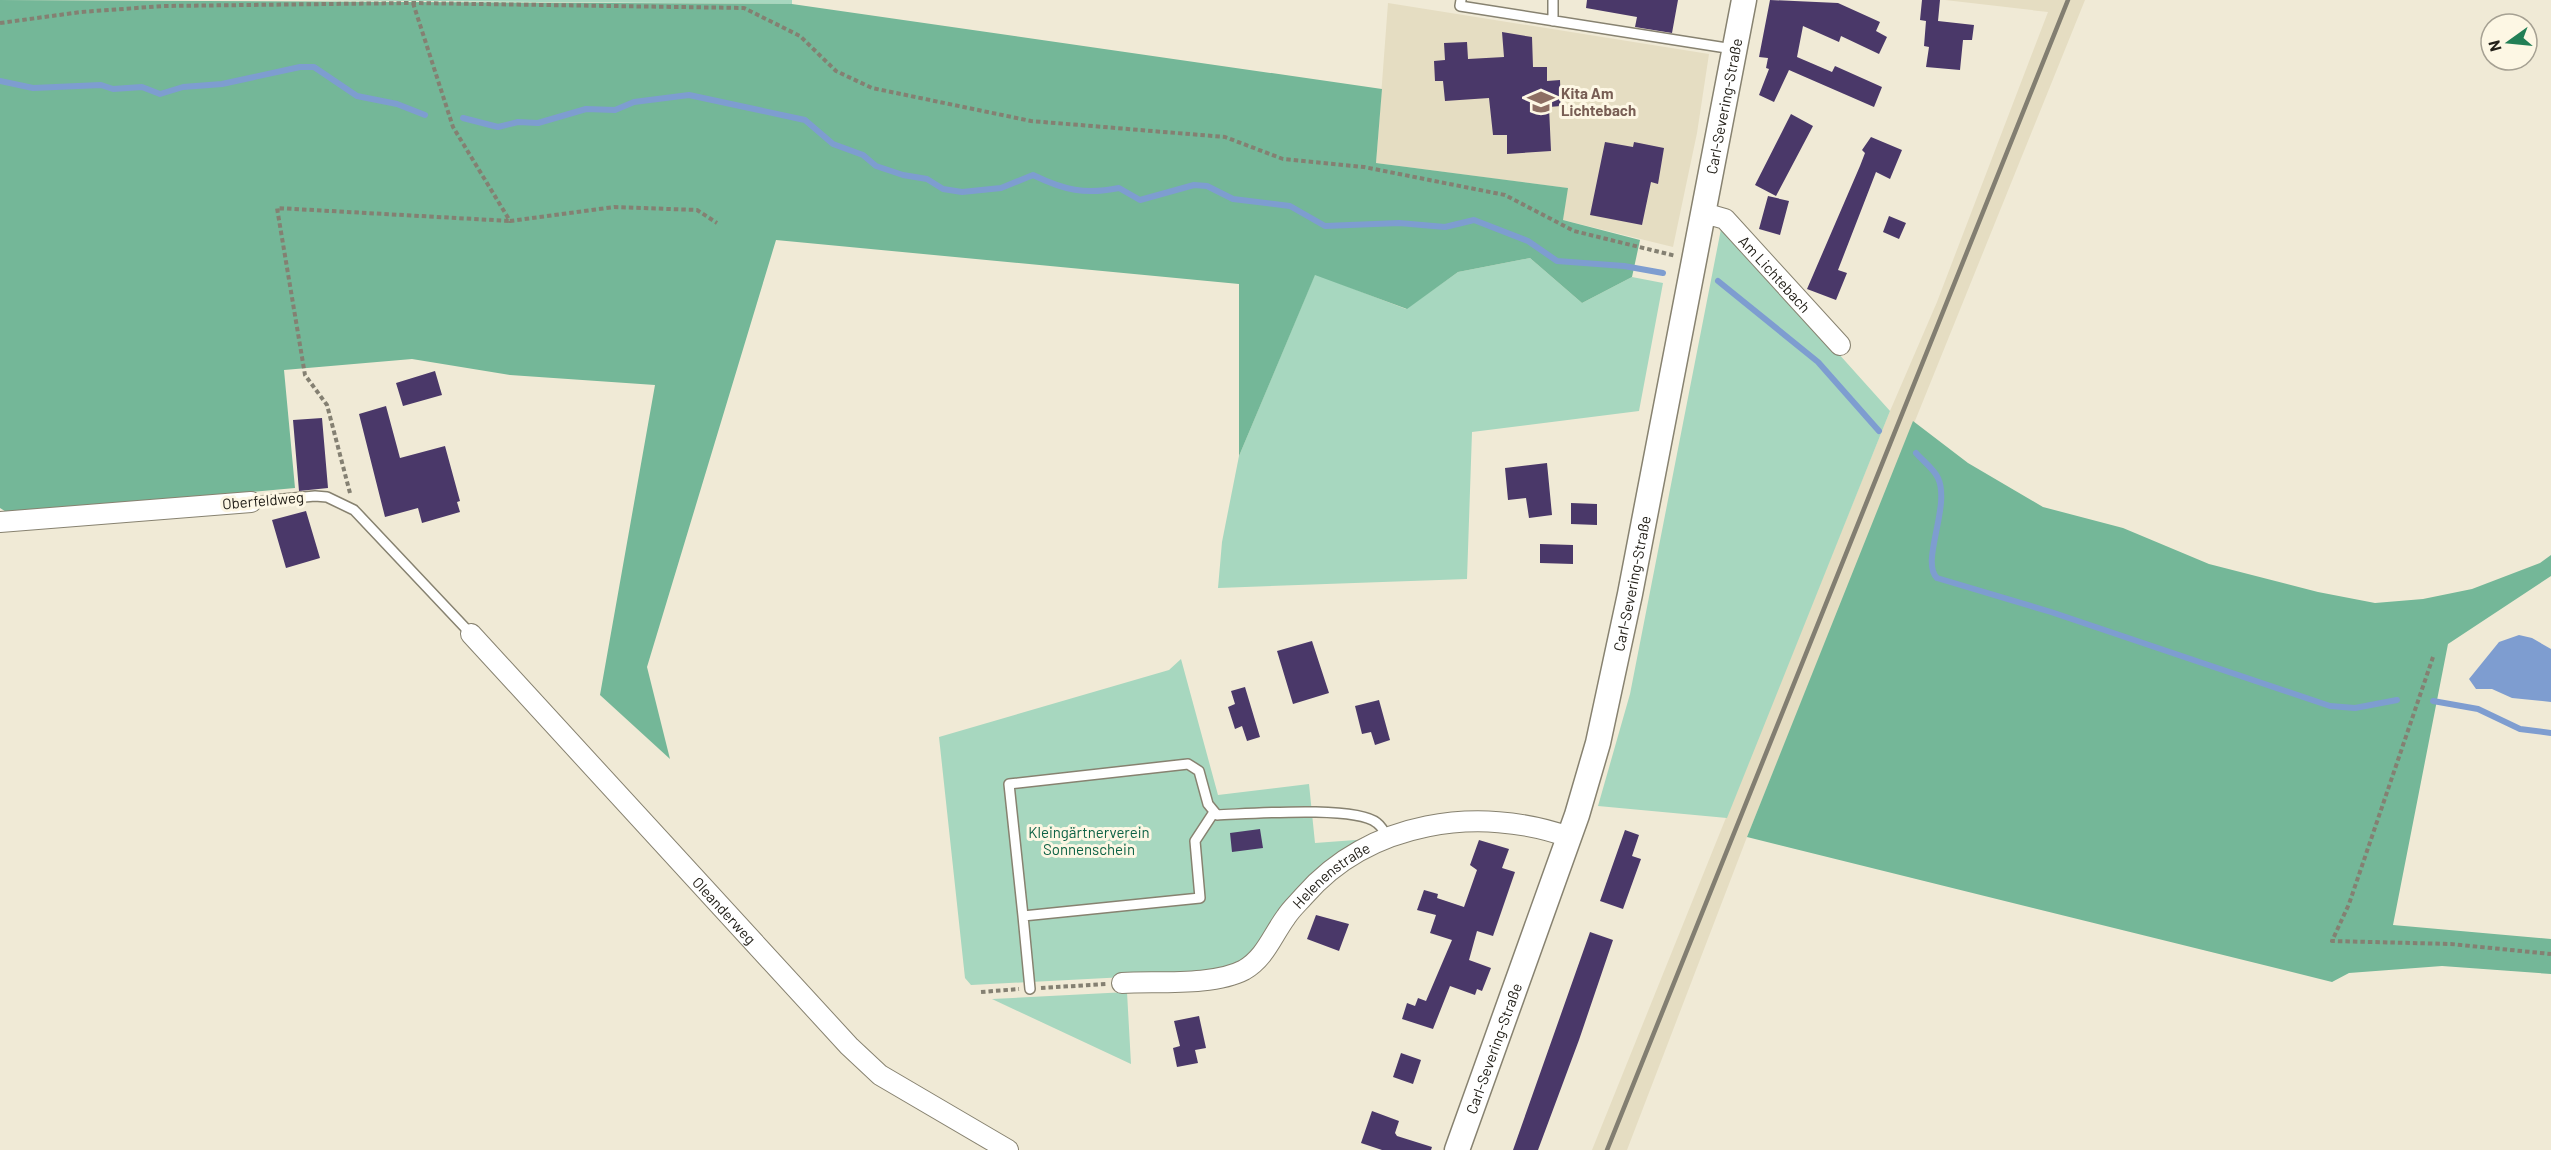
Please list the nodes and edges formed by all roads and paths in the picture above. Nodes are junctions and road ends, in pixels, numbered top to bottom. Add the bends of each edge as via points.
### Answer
1 (1461, 0) edge
2 (1553, 0) edge
3 (1744, 0) edge
4 (424, 2) edge
5 (413, 3) junction
6 (1553, 21) junction
7 (0, 23) edge
8 (1735, 50) junction
9 (1704, 213) junction
10 (510, 221) junction
11 (717, 223) dead end
12 (1695, 260) junction
13 (1840, 345) dead end
14 (251, 502) joint
15 (354, 510) junction
16 (0, 522) edge
17 (471, 634) joint
18 (2433, 657) dead end
19 (1214, 812) junction
20 (1569, 837) junction
21 (1387, 838) junction
22 (1023, 916) junction
23 (2551, 954) edge
24 (1122, 983) joint
25 (1030, 989) junction
26 (981, 992) dead end
27 (1008, 1150) edge
28 (1457, 1150) edge

1 - 6 lane via 1460,6
2 - 6 lane
3 - 8 street, Carl-Severing-Straße
4 - 5 path
4 - 12 path via 744,8 800,36 836,71 872,88 1031,121 1225,137 1283,159 1364,167 1505,195 1574,231
5 - 7 path via 164,6
5 - 10 path via 453,127
6 - 8 lane
8 - 9 street, Carl-Severing-Straße
9 - 12 street, Carl-Severing-Straße
9 - 13 street, Am Lichtebach via 1725,219
10 - 11 path via 614,207 698,210
10 - 15 path via 277,208 305,375 327,405
12 - 20 street, Carl-Severing-Straße via 1610,693
14 - 15 lane, Oberfeldweg via 315,496 327,497
14 - 16 street, Oberfeldweg
15 - 17 lane, Oberfeldweg
17 - 27 street, Oleanderweg via 849,1046 880,1074
18 - 23 path via 2349,904 2332,941 2451,944
19 - 21 lane via 1362,816 1377,823
19 - 22 lane via 1195,841 1200,898
19 - 22 lane via 1199,771 1188,764 1009,784
20 - 21 street, Helenenstraße via 1526,825 1468,821 1428,825
20 - 28 street, Carl-Severing-Straße
21 - 24 street, Helenenstraße via 1355,854 1311,888 1286,916 1260,959 1247,969 1224,978
22 - 25 lane
24 - 25 path
25 - 26 path

